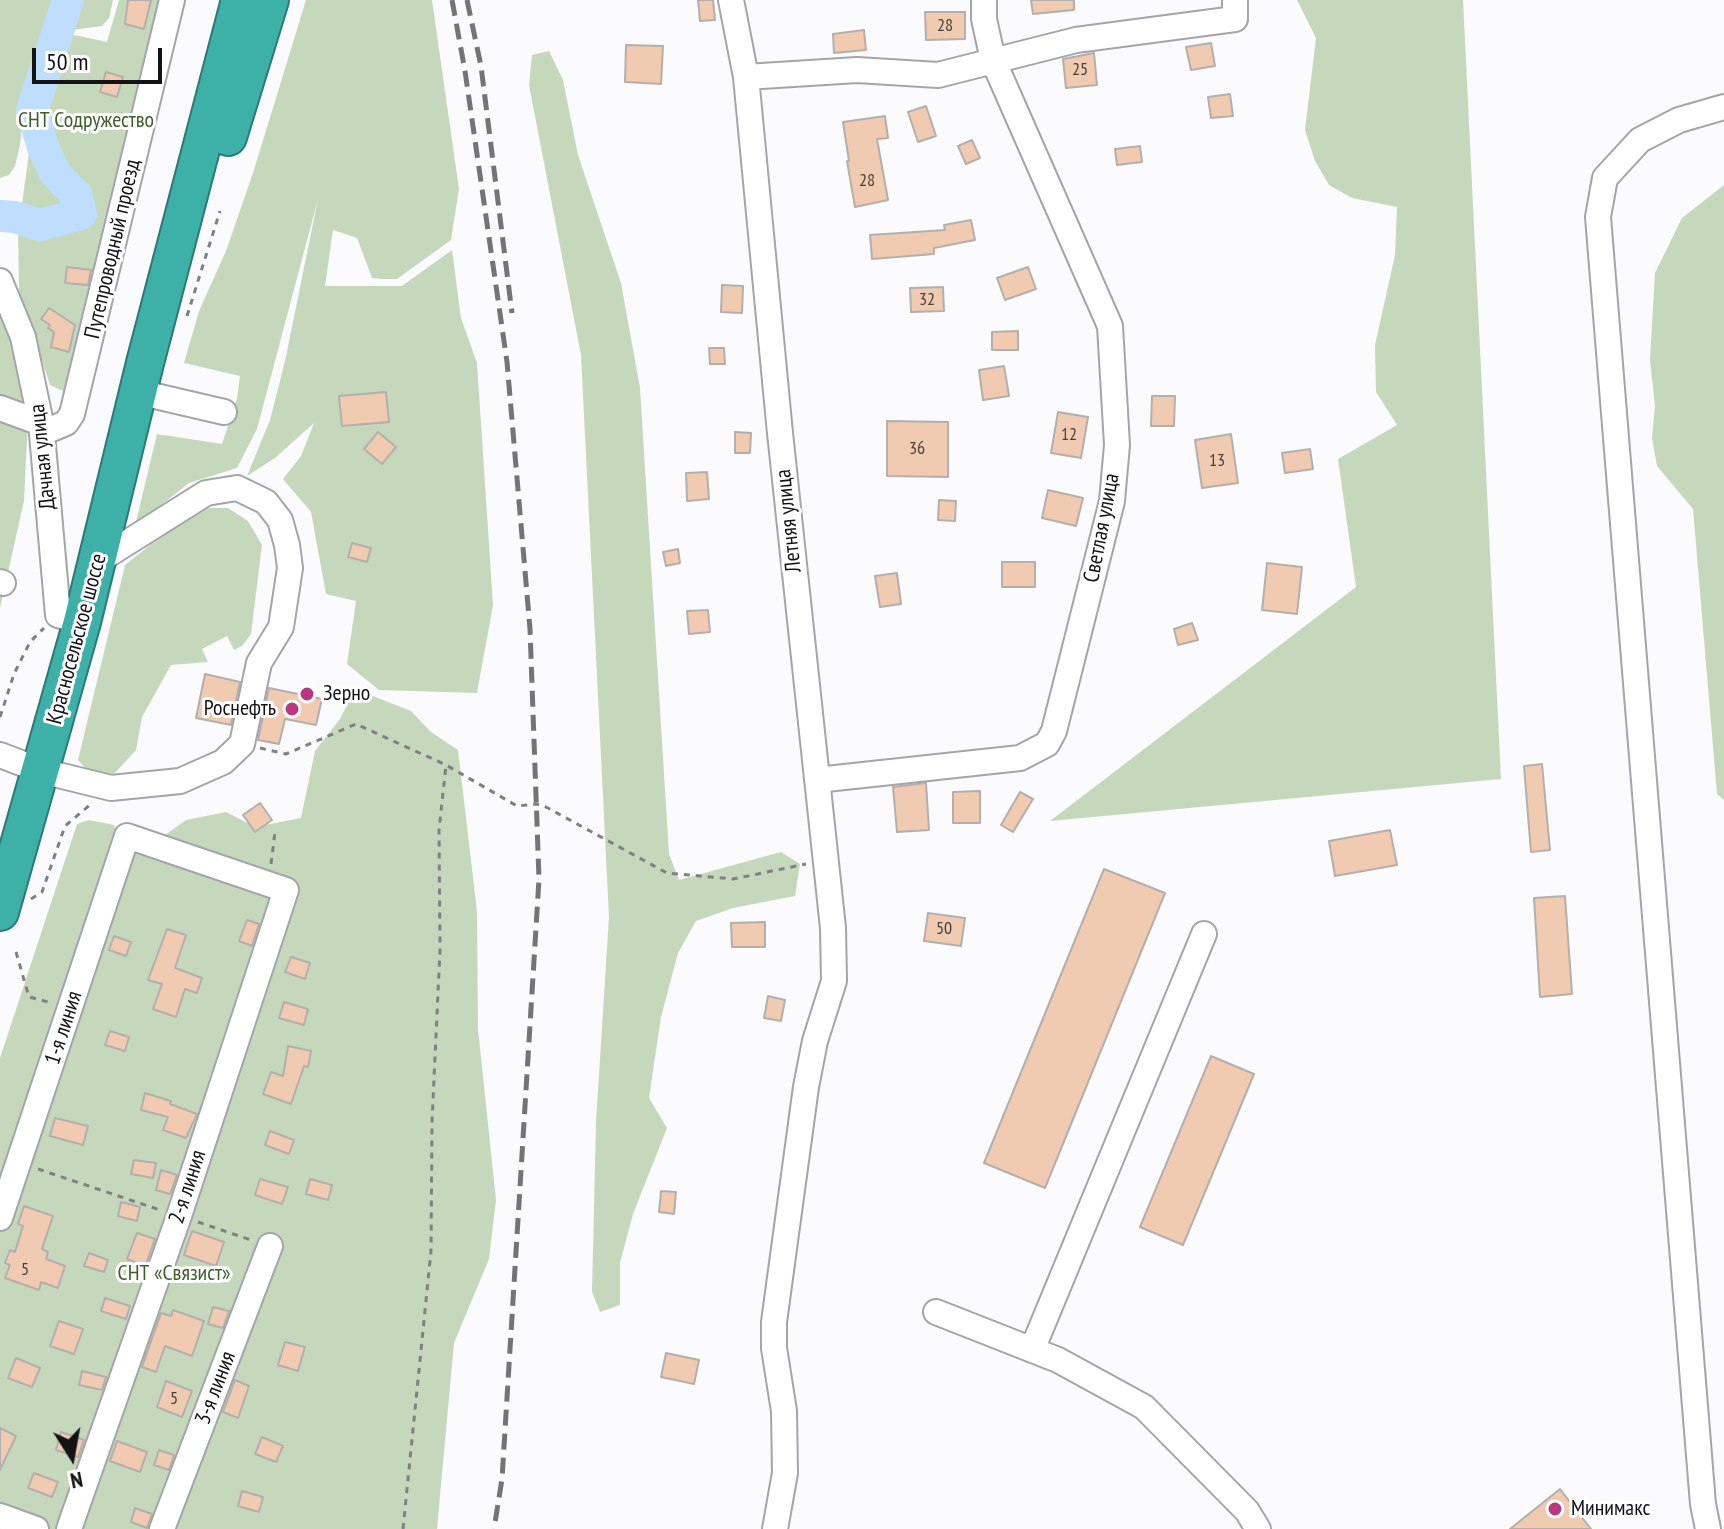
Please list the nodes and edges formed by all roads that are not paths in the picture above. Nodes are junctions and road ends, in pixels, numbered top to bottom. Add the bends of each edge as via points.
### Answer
1 (172, 0) edge
2 (240, 0) edge
3 (270, 0) edge
4 (731, 0) edge
5 (984, 0) edge
6 (1235, 0) edge
7 (993, 60) junction
8 (746, 77) junction
9 (1724, 107) edge
10 (0, 281) edge
11 (142, 377) junction
12 (0, 408) edge
13 (224, 412) dead end
14 (42, 428) junction
15 (98, 561) junction
16 (70, 618) junction
17 (0, 755) edge
18 (42, 771) junction
19 (817, 780) junction
20 (278, 887) joint
21 (16, 906) edge
22 (1204, 934) dead end
23 (0, 1218) edge
24 (270, 1246) road end
25 (936, 1312) dead end
26 (1032, 1350) junction
27 (0, 1516) edge
28 (36, 1529) edge
29 (69, 1529) edge
30 (162, 1529) edge
31 (775, 1529) edge
32 (1258, 1529) edge
33 (1708, 1529) edge

1 - 14 street, Путепроводный проезд via 72,414 66,423
2 - 11 highway, Красносельское шоссе
3 - 11 highway, Красносельское шоссе via 197,238
4 - 8 street, Летняя улица
5 - 7 street, Светлая улица
6 - 7 street via 1235,19 1076,40
7 - 8 street via 938,75 857,70
7 - 19 street, Светлая улица via 1110,326 1117,445 1112,501 1047,744 1020,758
8 - 19 street, Летняя улица
9 - 33 street via 1679,120 1640,140 1605,178 1598,217
10 - 14 street, Дачная улица via 23,337
11 - 13 street
11 - 15 highway, Красносельское шоссе
12 - 14 street
14 - 16 street, Дачная улица
15 - 16 highway, Красносельское шоссе
15 - 18 street via 206,493 237,488 266,502 280,520 290,568 281,627 259,663 242,744 223,762 180,781 111,788
16 - 18 highway, Красносельское шоссе
17 - 18 street
18 - 21 highway, Красносельское шоссе
19 - 31 street, Летняя улица via 834,981 806,1087 774,1322 785,1473
20 - 23 street, 1-я линия via 127,836
20 - 29 street, 2-я линия via 179,1216
22 - 26 street
24 - 30 street, 3-я линия
25 - 26 street
26 - 32 street via 1144,1407 1247,1511
27 - 28 street

